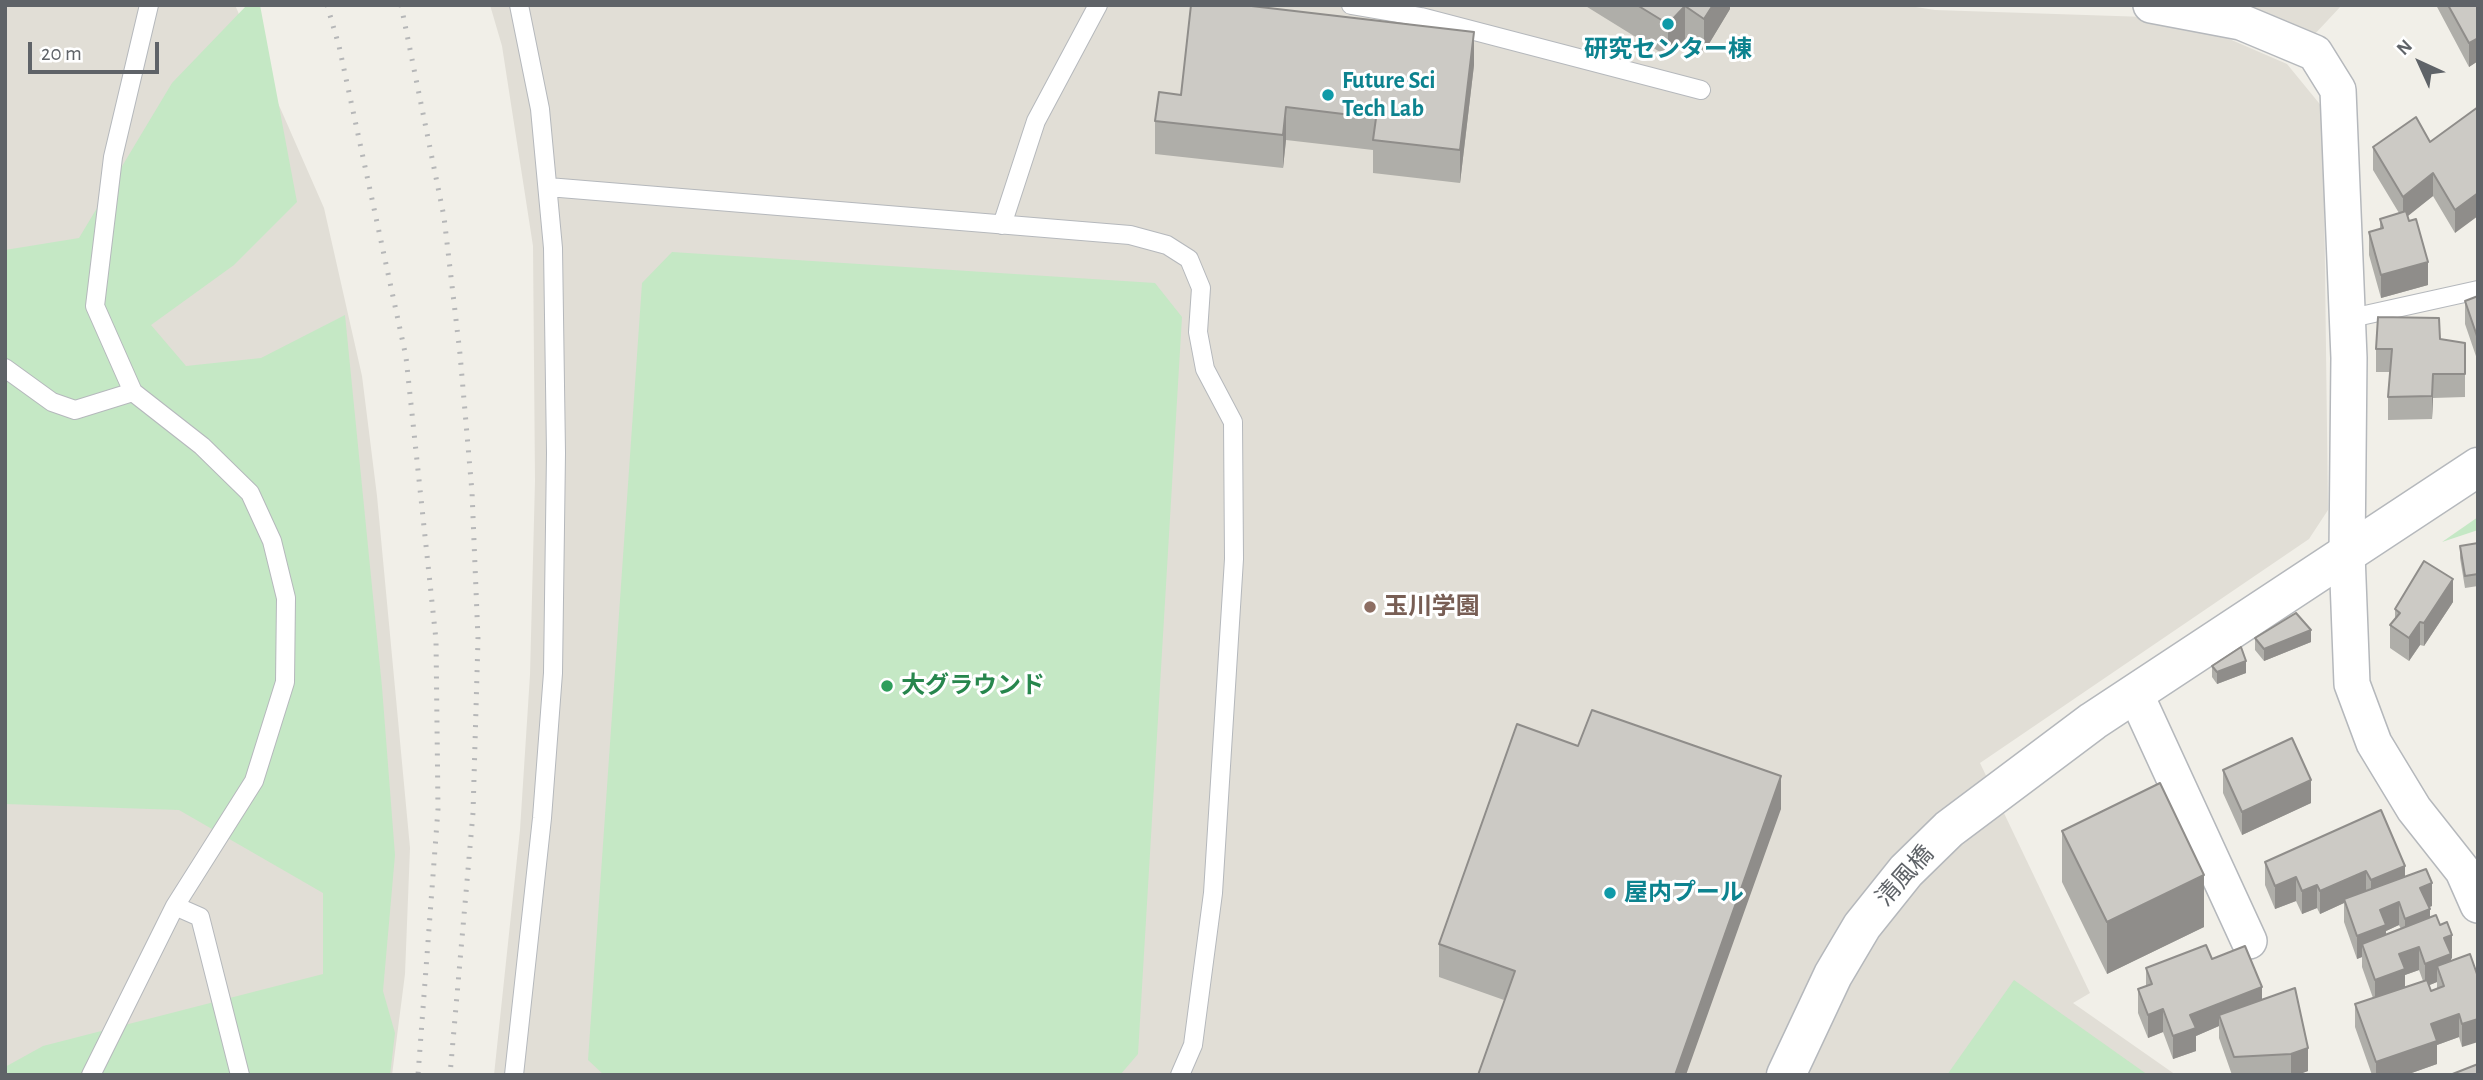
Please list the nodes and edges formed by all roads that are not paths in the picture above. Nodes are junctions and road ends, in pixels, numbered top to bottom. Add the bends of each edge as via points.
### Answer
1 (149, 5) edge
2 (519, 5) edge
3 (1098, 5) edge
4 (1351, 5) edge
5 (2151, 5) edge
6 (1701, 90) dead end
7 (548, 187) junction
8 (1002, 225) junction
9 (2478, 290) edge
10 (2347, 319) junction
11 (5, 368) edge
12 (133, 392) junction
13 (2478, 467) edge
14 (2347, 554) junction
15 (2135, 693) junction
16 (2478, 905) edge
17 (175, 906) junction
18 (2249, 941) dead end
19 (91, 1075) edge
20 (240, 1075) edge
21 (514, 1075) edge
22 (1180, 1075) edge
23 (1786, 1075) edge

1 - 12 lane via 113,157 95,306
2 - 7 lane via 540,109
3 - 8 lane via 1036,121
4 - 6 lane via 1422,17
5 - 10 street via 2241,22 2315,53 2338,90
7 - 8 lane
7 - 21 lane via 554,248 553,673
8 - 22 lane via 1130,235 1167,245 1189,259 1201,288 1198,332 1205,369 1233,422 1234,559 1213,893 1193,1045
9 - 10 lane
10 - 14 street
11 - 12 lane via 52,402 75,410
12 - 17 lane via 202,446 250,493 272,541 286,598 285,682 254,781
13 - 14 street, 清風橋
14 - 15 street, 清風橋
14 - 16 street via 2353,684 2374,743 2414,809 2463,871
15 - 18 street
15 - 23 street, 清風橋 via 2014,778 1950,829 1906,872 1862,926 1833,975
17 - 19 lane
17 - 20 lane via 200,918

